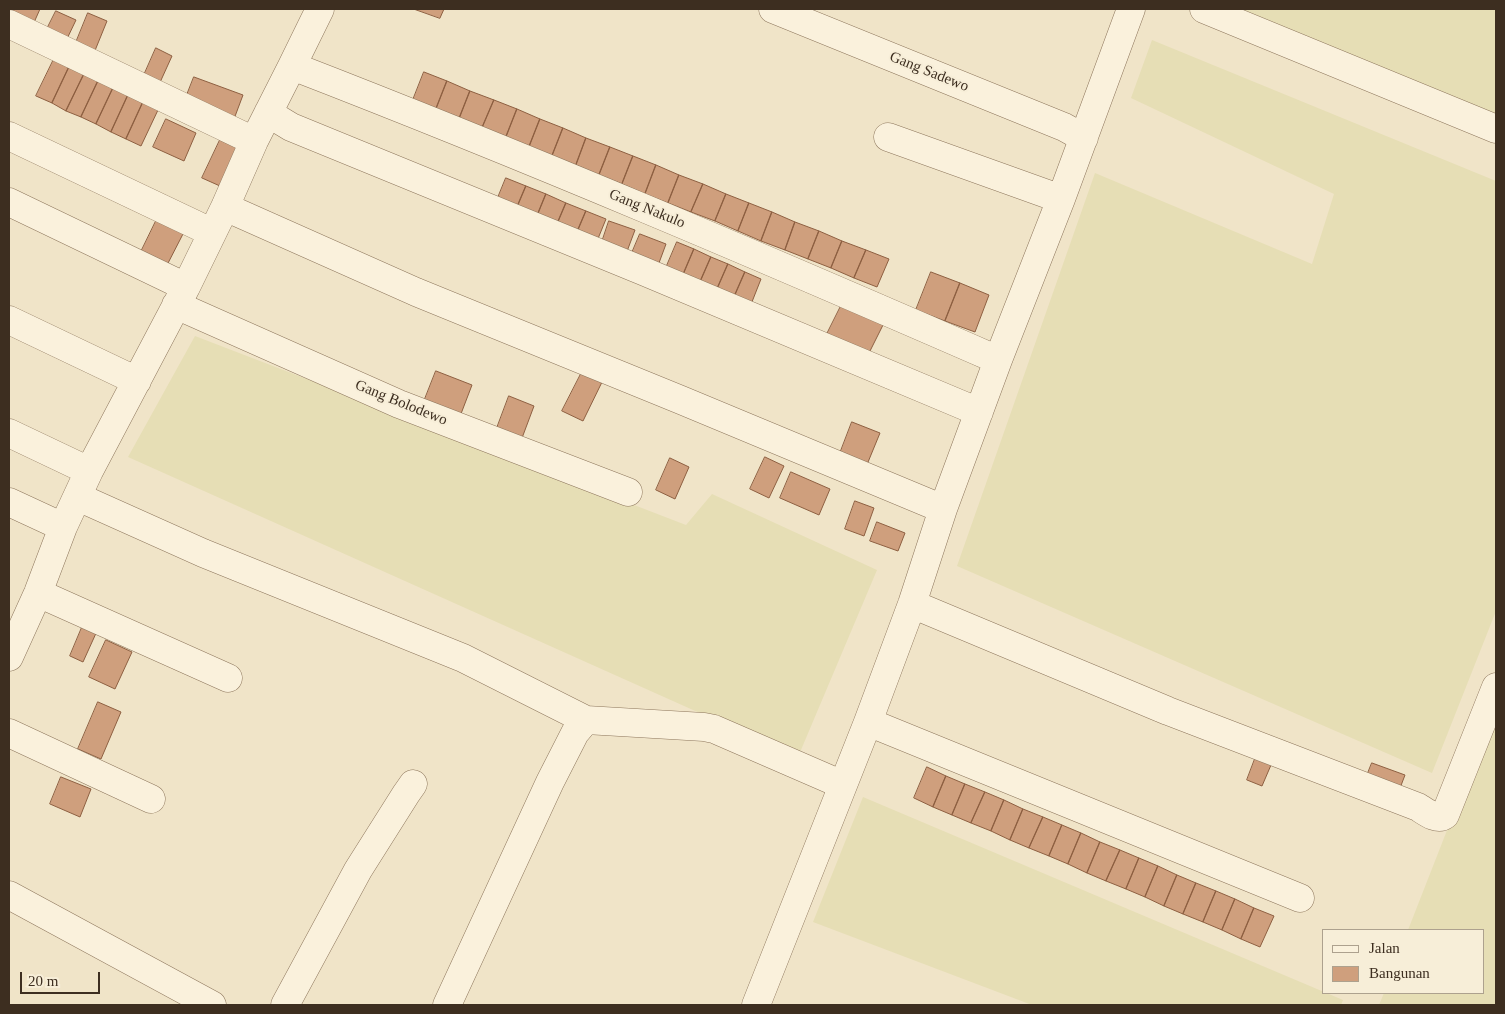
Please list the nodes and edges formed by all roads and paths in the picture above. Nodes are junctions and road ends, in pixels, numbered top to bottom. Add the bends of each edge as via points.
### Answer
1 (320, 9) edge
2 (773, 9) edge
3 (1131, 9) edge
4 (1204, 9) edge
5 (9, 24) edge
6 (292, 66) junction
7 (268, 113) junction
8 (1496, 129) edge
9 (9, 136) edge
10 (888, 137) dead end
11 (1084, 138) junction
12 (254, 140) junction
13 (1061, 199) junction
14 (9, 202) edge
15 (225, 207) junction
16 (211, 232) junction
17 (181, 296) junction
18 (9, 320) edge
19 (998, 360) junction
20 (137, 381) junction
21 (979, 412) junction
22 (9, 433) edge
23 (90, 471) junction
24 (628, 492) dead end
25 (78, 497) junction
26 (9, 502) edge
27 (943, 510) junction
28 (63, 527) junction
29 (38, 594) junction
30 (912, 604) junction
31 (17, 618) edge
32 (9, 657) edge
33 (228, 678) dead end
34 (1496, 687) edge
35 (586, 720) junction
36 (868, 722) junction
37 (9, 733) edge
38 (413, 784) dead end
39 (843, 785) junction
40 (151, 799) dead end
41 (9, 894) edge
42 (1300, 898) dead end
43 (212, 1005) edge
44 (285, 1005) edge
45 (447, 1005) edge
46 (756, 1005) edge

1 - 6 street
2 - 11 street, Gang Sadewo via 1064,126
3 - 11 street
4 - 8 street
5 - 12 street
6 - 7 street
6 - 19 street, Gang Nakulo via 686,225
7 - 12 street
7 - 21 street via 291,127
9 - 16 street
10 - 13 street
11 - 13 street
12 - 15 street
13 - 19 street
14 - 17 street, Gang Bolodewo
15 - 16 street
15 - 27 street via 416,292
16 - 17 street
17 - 20 street
17 - 24 street, Gang Bolodewo via 400,404
18 - 20 street
19 - 21 street
20 - 23 street
21 - 27 street
22 - 23 street
23 - 25 street
25 - 28 street
25 - 35 street via 203,552 463,658
26 - 28 street
27 - 30 street
28 - 29 street
29 - 31 street
29 - 33 street
30 - 34 street via 1168,711 1442,818 1446,815
30 - 36 street
31 - 32 street
35 - 39 street via 704,726
35 - 45 street via 575,733 554,774
36 - 39 street
36 - 42 street
37 - 40 street
38 - 44 street via 358,870
39 - 46 street
41 - 43 street

